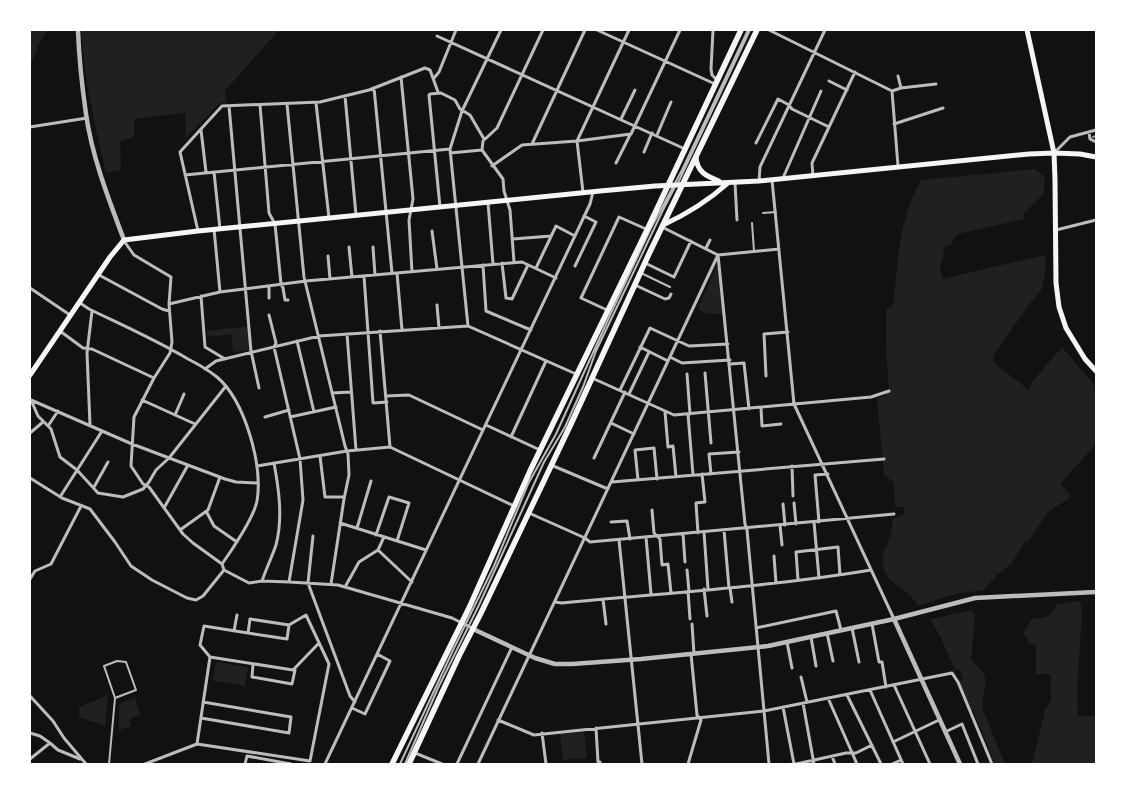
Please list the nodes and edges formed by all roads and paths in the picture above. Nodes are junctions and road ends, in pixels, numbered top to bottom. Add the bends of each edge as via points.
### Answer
1 (78, 30) edge
2 (456, 30) edge
3 (501, 30) edge
4 (543, 30) edge
5 (585, 30) edge
6 (597, 30) edge
7 (628, 30) edge
8 (680, 30) edge
9 (713, 30) edge
10 (741, 30) edge
11 (749, 30) edge
12 (757, 30) edge
13 (769, 30) edge
14 (825, 30) edge
15 (1027, 30) edge
16 (437, 36) dead end
17 (451, 42) junction
18 (623, 42) junction
19 (814, 53) junction
20 (488, 59) junction
21 (666, 61) junction
22 (855, 72) junction
23 (522, 74) junction
24 (401, 76) junction
25 (898, 76) dead end
26 (434, 78) junction
27 (829, 81) dead end
28 (717, 83) junction
29 (936, 84) dead end
30 (374, 88) junction
31 (901, 88) junction
32 (557, 90) junction
33 (635, 90) dead end
34 (847, 90) junction
35 (892, 90) junction
36 (438, 92) junction
37 (821, 92) dead end
38 (345, 96) junction
39 (672, 102) dead end
40 (316, 103) junction
41 (287, 104) junction
42 (260, 105) junction
43 (789, 105) junction
44 (229, 106) junction
45 (592, 106) junction
46 (943, 108) dead end
47 (462, 111) junction
48 (810, 117) junction
49 (87, 118) junction
50 (621, 119) junction
51 (894, 124) junction
52 (635, 126) junction
53 (30, 127) edge
54 (829, 127) junction
55 (201, 129) junction
56 (1096, 130) edge
57 (1089, 132) junction
58 (631, 134) junction
59 (652, 134) junction
60 (656, 136) junction
61 (484, 139) junction
62 (576, 141) junction
63 (1096, 142) edge
64 (756, 143) dead end
65 (532, 144) junction
66 (685, 149) junction
67 (482, 150) junction
68 (434, 151) junction
69 (450, 151) junction
70 (644, 152) dead end
71 (409, 153) junction
72 (1054, 153) junction
73 (381, 156) junction
74 (696, 156) junction
75 (1096, 157) edge
76 (352, 159) junction
77 (323, 162) junction
78 (292, 164) junction
79 (616, 164) dead end
80 (492, 166) junction
81 (898, 166) junction
82 (265, 167) junction
83 (236, 170) junction
84 (206, 172) junction
85 (214, 172) junction
86 (185, 174) junction
87 (813, 176) junction
88 (783, 179) junction
89 (772, 180) junction
90 (759, 181) junction
91 (722, 183) junction
92 (732, 183) junction
93 (675, 185) junction
94 (593, 192) junction
95 (582, 193) junction
96 (507, 201) junction
97 (488, 203) junction
98 (455, 206) junction
99 (440, 208) junction
100 (412, 210) junction
101 (776, 212) junction
102 (387, 213) junction
103 (763, 213) dead end
104 (356, 216) junction
105 (584, 216) junction
106 (329, 218) junction
107 (737, 220) dead end
108 (1096, 220) edge
109 (299, 221) junction
110 (752, 223) dead end
111 (275, 224) junction
112 (663, 226) junction
113 (241, 227) junction
114 (217, 229) junction
115 (647, 230) junction
116 (1056, 230) junction
117 (198, 231) junction
118 (432, 231) dead end
119 (551, 236) junction
120 (575, 236) junction
121 (512, 239) junction
122 (124, 240) junction
123 (710, 240) dead end
124 (691, 241) junction
125 (350, 247) dead end
126 (373, 247) dead end
127 (706, 248) junction
128 (779, 249) junction
129 (754, 252) junction
130 (718, 255) junction
131 (328, 256) dead end
132 (514, 262) junction
133 (644, 263) junction
134 (493, 264) junction
135 (502, 264) junction
136 (483, 265) junction
137 (528, 265) junction
138 (575, 266) dead end
139 (462, 267) junction
140 (536, 268) junction
141 (437, 269) junction
142 (412, 272) junction
143 (640, 272) junction
144 (392, 273) junction
145 (397, 273) junction
146 (98, 274) junction
147 (375, 275) junction
148 (364, 276) junction
149 (352, 277) junction
150 (556, 278) junction
151 (330, 279) junction
152 (306, 281) junction
153 (281, 284) junction
154 (634, 285) junction
155 (269, 286) junction
156 (670, 287) dead end
157 (30, 288) edge
158 (245, 289) junction
159 (220, 292) junction
160 (671, 294) dead end
161 (201, 296) junction
162 (269, 298) dead end
163 (288, 300) dead end
164 (80, 303) junction
165 (169, 304) junction
166 (437, 305) dead end
167 (607, 310) junction
168 (92, 311) junction
169 (169, 311) junction
170 (269, 315) dead end
171 (71, 316) junction
172 (468, 326) junction
173 (439, 328) junction
174 (402, 330) junction
175 (531, 330) junction
176 (60, 331) junction
177 (380, 331) junction
178 (367, 332) junction
179 (788, 332) junction
180 (347, 334) junction
181 (318, 336) junction
182 (297, 341) junction
183 (678, 341) junction
184 (728, 344) junction
185 (274, 346) junction
186 (171, 348) junction
187 (640, 348) junction
188 (87, 349) junction
189 (522, 350) junction
190 (251, 352) junction
191 (649, 352) junction
192 (225, 359) junction
193 (669, 359) junction
194 (546, 361) junction
195 (730, 362) junction
196 (205, 368) junction
197 (1096, 371) edge
198 (705, 373) dead end
199 (576, 374) junction
200 (687, 374) dead end
201 (30, 375) edge
202 (766, 376) dead end
203 (154, 378) junction
204 (592, 378) junction
205 (226, 386) junction
206 (259, 388) dead end
207 (620, 390) junction
208 (889, 391) dead end
209 (351, 392) junction
210 (625, 392) junction
211 (332, 393) junction
212 (184, 394) dead end
213 (629, 394) junction
214 (386, 396) junction
215 (31, 400) edge
216 (142, 400) junction
217 (387, 402) junction
218 (648, 403) junction
219 (794, 404) junction
220 (336, 407) junction
221 (761, 408) junction
222 (749, 409) junction
223 (289, 410) junction
224 (735, 410) junction
225 (58, 411) junction
226 (314, 412) junction
227 (665, 412) junction
228 (709, 413) junction
229 (689, 414) junction
230 (175, 415) junction
231 (265, 417) dead end
232 (290, 417) junction
233 (43, 422) junction
234 (611, 423) junction
235 (195, 424) junction
236 (781, 424) dead end
237 (90, 425) junction
238 (486, 425) junction
239 (48, 426) junction
240 (102, 430) junction
241 (484, 430) junction
242 (30, 433) edge
243 (634, 434) junction
244 (511, 437) junction
245 (711, 443) dead end
246 (132, 444) junction
247 (390, 447) junction
248 (356, 450) junction
249 (540, 450) junction
250 (347, 451) junction
251 (739, 452) junction
252 (320, 456) junction
253 (169, 458) junction
254 (594, 458) dead end
255 (300, 459) junction
256 (884, 459) dead end
257 (108, 462) dead end
258 (274, 463) junction
259 (822, 464) junction
260 (188, 465) junction
261 (551, 465) junction
262 (257, 466) junction
263 (792, 466) junction
264 (77, 470) junction
265 (741, 471) junction
266 (702, 474) junction
267 (710, 474) junction
268 (828, 474) junction
269 (693, 475) junction
270 (220, 477) junction
271 (676, 477) junction
272 (30, 478) edge
273 (656, 478) junction
274 (460, 480) junction
275 (638, 480) junction
276 (371, 481) dead end
277 (611, 482) junction
278 (258, 483) junction
279 (146, 485) junction
280 (94, 487) junction
281 (608, 489) junction
282 (344, 496) junction
283 (793, 496) dead end
284 (60, 497) junction
285 (794, 503) dead end
286 (783, 504) dead end
287 (81, 506) junction
288 (514, 506) junction
289 (164, 508) junction
290 (652, 510) dead end
291 (206, 511) junction
292 (528, 512) junction
293 (894, 514) dead end
294 (848, 519) junction
295 (611, 522) dead end
296 (814, 522) junction
297 (819, 522) junction
298 (340, 523) junction
299 (796, 524) junction
300 (780, 525) junction
301 (785, 525) junction
302 (357, 528) junction
303 (746, 528) junction
304 (180, 530) junction
305 (724, 530) junction
306 (704, 532) junction
307 (698, 533) junction
308 (376, 534) junction
309 (683, 534) junction
310 (313, 536) dead end
311 (656, 536) junction
312 (384, 537) junction
313 (646, 537) junction
314 (585, 538) junction
315 (630, 539) junction
316 (619, 540) junction
317 (397, 541) junction
318 (237, 542) junction
319 (782, 545) dead end
320 (378, 550) junction
321 (426, 550) junction
322 (817, 550) junction
323 (774, 556) dead end
324 (684, 562) dead end
325 (222, 564) junction
326 (224, 570) junction
327 (687, 570) dead end
328 (871, 570) junction
329 (840, 575) junction
330 (819, 578) junction
331 (30, 580) edge
332 (798, 580) junction
333 (262, 581) junction
334 (289, 582) junction
335 (412, 582) junction
336 (308, 583) junction
337 (776, 583) junction
338 (331, 584) junction
339 (752, 586) junction
340 (345, 587) junction
341 (729, 588) junction
342 (706, 589) junction
343 (689, 591) junction
344 (671, 592) junction
345 (1096, 592) edge
346 (651, 594) junction
347 (625, 597) junction
348 (603, 599) junction
349 (555, 602) junction
350 (732, 602) dead end
351 (401, 604) junction
352 (237, 616) dead end
353 (707, 616) dead end
354 (690, 619) dead end
355 (894, 619) junction
356 (606, 624) dead end
357 (692, 624) dead end
358 (872, 624) junction
359 (289, 625) junction
360 (467, 626) junction
361 (756, 628) junction
362 (852, 628) junction
363 (234, 630) junction
364 (841, 630) junction
365 (248, 633) junction
366 (827, 633) junction
367 (811, 637) junction
368 (787, 642) junction
369 (319, 643) junction
370 (512, 647) junction
371 (758, 648) junction
372 (378, 654) junction
373 (693, 654) junction
374 (529, 656) junction
375 (210, 657) junction
376 (631, 660) junction
377 (833, 661) dead end
378 (859, 662) dead end
379 (253, 664) junction
380 (816, 666) dead end
381 (295, 668) junction
382 (792, 668) dead end
383 (801, 677) dead end
384 (922, 680) junction
385 (894, 685) junction
386 (886, 687) junction
387 (870, 690) junction
388 (847, 695) junction
389 (30, 698) edge
390 (115, 698) junction
391 (828, 698) junction
392 (203, 702) junction
393 (355, 702) junction
394 (805, 703) junction
395 (783, 707) junction
396 (352, 708) junction
397 (764, 711) junction
398 (201, 718) junction
399 (699, 718) junction
400 (498, 720) junction
401 (939, 720) junction
402 (638, 724) junction
403 (596, 728) junction
404 (915, 732) junction
405 (945, 732) junction
406 (30, 733) edge
407 (542, 733) junction
408 (893, 742) junction
409 (49, 744) junction
410 (197, 744) junction
411 (872, 745) junction
412 (415, 752) junction
413 (852, 754) junction
414 (832, 756) junction
415 (30, 758) edge
416 (82, 760) junction
417 (814, 762) edge
418 (902, 762) edge
419 (86, 764) edge
420 (109, 764) edge
421 (144, 764) edge
422 (245, 764) edge
423 (291, 764) edge
424 (325, 764) edge
425 (392, 764) edge
426 (400, 764) edge
427 (405, 764) edge
428 (410, 764) edge
429 (442, 764) edge
430 (457, 764) edge
431 (478, 764) edge
432 (546, 764) edge
433 (600, 764) edge
434 (642, 764) edge
435 (688, 764) edge
436 (769, 764) edge
437 (795, 764) edge
438 (836, 764) edge
439 (857, 764) edge
440 (881, 764) edge
441 (892, 764) edge
442 (930, 764) edge
443 (960, 764) edge
444 (978, 764) edge
445 (992, 764) edge

1 - 49 street
2 - 17 street
3 - 20 street
4 - 23 street
5 - 32 street
6 - 18 street
7 - 18 street
8 - 21 street
9 - 28 street via 711,69
10 - 28 main road
11 - 93 lane
12 - 74 main road
13 - 19 street
14 - 19 street
15 - 72 main road
16 - 17 street
17 - 20 street
17 - 26 street
18 - 21 street
18 - 45 street
19 - 22 street
19 - 43 street
20 - 23 street
20 - 47 street
21 - 28 street
21 - 52 street
22 - 34 street
22 - 35 street
23 - 32 street
23 - 61 street via 497,128
24 - 26 street via 425,68
24 - 30 street
24 - 71 street
25 - 31 street
26 - 36 street
27 - 34 street
28 - 66 main road
29 - 31 street
30 - 38 street
30 - 73 street
31 - 35 street
32 - 45 street
32 - 65 street
33 - 50 street
34 - 54 street
35 - 51 street
36 - 47 street via 455,100
36 - 68 street via 429,95
37 - 48 street
38 - 40 street
38 - 76 street
39 - 60 street
40 - 41 street
40 - 77 street
41 - 42 street
41 - 78 street
42 - 44 street
42 - 82 street
43 - 48 street
43 - 64 street via 778,99
43 - 90 street via 760,166
44 - 55 street via 222,106
44 - 83 street
45 - 50 street
45 - 62 street
46 - 51 street
47 - 61 street via 470,115
47 - 69 street
48 - 54 street
48 - 88 street
49 - 53 street
49 - 122 street
50 - 52 street
51 - 81 street
52 - 58 street
52 - 59 street
54 - 87 street via 812,163
55 - 84 street
55 - 86 street via 180,152
56 - 57 street
57 - 63 street via 1090,139
57 - 72 street via 1070,138
58 - 62 street
58 - 79 street
59 - 60 street
59 - 70 street
60 - 66 street
61 - 67 street
62 - 65 street
62 - 95 street
65 - 80 street via 522,145
66 - 93 main road
67 - 69 street
67 - 80 street
68 - 69 street
68 - 71 street
68 - 99 street
69 - 98 street
71 - 73 street
71 - 100 street
72 - 75 main road
72 - 81 main road
72 - 116 main road
73 - 76 street
73 - 102 street
74 - 91 main road via 700,170
74 - 93 main road
76 - 77 street
76 - 104 street
77 - 78 street
77 - 106 street
78 - 82 street
78 - 109 street
80 - 96 street via 503,179
81 - 87 main road
82 - 83 street
82 - 111 street via 269,213
83 - 85 street
83 - 113 street
84 - 85 street
84 - 86 street
85 - 114 street
86 - 117 street
87 - 88 main road
88 - 89 main road
89 - 90 main road
89 - 101 street
90 - 92 main road
91 - 92 main road
91 - 93 main road
92 - 107 street
92 - 112 main road
93 - 94 main road
93 - 112 main road
93 - 115 main road
93 - 360 lane via 518,507
94 - 95 main road
94 - 105 street
95 - 96 main road
96 - 97 main road
96 - 121 street
97 - 98 main road
97 - 134 street
98 - 99 main road
98 - 139 street
99 - 100 main road
100 - 102 main road
100 - 142 street via 409,220
101 - 103 lane
101 - 128 street
102 - 104 main road
102 - 144 street
104 - 106 main road
105 - 120 street
105 - 138 street via 596,222
106 - 109 main road
108 - 116 street
109 - 111 main road
109 - 152 street
110 - 129 lane
111 - 113 main road
111 - 153 street
112 - 124 street
112 - 133 main road
113 - 114 main road
113 - 158 street
114 - 117 main road
114 - 159 street
115 - 167 main road
115 - 167 street via 619,217 581,298
116 - 197 main road via 1056,283 1060,307 1066,328
117 - 122 main road
118 - 141 street
119 - 120 street via 556,226
119 - 121 street
119 - 140 street
120 - 150 street
121 - 132 street
122 - 146 main road
122 - 165 street via 134,255 171,277
123 - 127 street
124 - 127 street
124 - 133 street via 675,277
125 - 149 street
126 - 147 street
127 - 130 street
128 - 129 street
128 - 179 street
129 - 130 street
130 - 183 street
130 - 184 street
131 - 151 street
132 - 135 street
132 - 137 street
133 - 143 main road
134 - 135 street
134 - 136 street
135 - 137 street via 506,298 512,300
136 - 139 street
136 - 175 street via 486,311
137 - 140 street
139 - 141 street
139 - 172 street
140 - 150 street
141 - 142 street
142 - 145 street
143 - 154 main road
143 - 156 lane
144 - 145 street
144 - 147 street
145 - 174 street
146 - 164 main road
146 - 169 street
147 - 148 street
148 - 149 street
148 - 178 street
149 - 151 street
150 - 175 street
151 - 152 street
152 - 153 street
152 - 181 street
153 - 155 street
153 - 163 street via 285,300
154 - 160 street via 664,299
154 - 204 main road
155 - 158 street
155 - 162 street
157 - 171 street
158 - 159 street
158 - 190 street
159 - 161 street
161 - 165 street
161 - 192 street via 206,347
164 - 168 street
164 - 171 main road
165 - 169 street
166 - 173 street
167 - 199 main road
168 - 186 street
168 - 188 street
169 - 186 street
170 - 185 street
171 - 176 main road
172 - 173 street
172 - 189 street
173 - 174 street
174 - 177 street
175 - 189 street
176 - 188 street
176 - 201 main road
177 - 178 street
177 - 214 street
178 - 180 street
178 - 217 street via 373,403
179 - 202 street via 764,334
179 - 219 street
180 - 181 street
180 - 209 street
181 - 182 street
181 - 211 street
182 - 185 street
182 - 226 street
183 - 184 street via 689,346
183 - 187 street via 650,328
183 - 193 street
184 - 195 street
185 - 190 street
185 - 223 street
186 - 196 street
186 - 203 street
187 - 191 street
187 - 207 street
188 - 203 street
188 - 237 street
189 - 194 street
189 - 238 street
190 - 192 street
190 - 206 street
191 - 193 street
191 - 213 street
192 - 196 street
193 - 195 street via 682,363
193 - 218 street
194 - 199 street
194 - 244 street
195 - 222 street via 744,363
195 - 224 street
196 - 205 street
198 - 228 street
199 - 249 main road
200 - 229 street
203 - 216 street
204 - 207 street
204 - 261 main road
205 - 235 street
205 - 262 street via 248,427
207 - 210 street
208 - 219 street via 871,397
209 - 211 street
209 - 248 street
210 - 213 street
210 - 234 street
211 - 220 street
212 - 230 street
213 - 218 street
214 - 217 street
214 - 241 street via 409,395
215 - 225 street
215 - 233 street
216 - 230 street
216 - 246 street via 134,418
217 - 247 street
218 - 227 street
218 - 243 street
219 - 221 street
219 - 259 street
220 - 226 street
220 - 250 street
221 - 222 street
221 - 236 street via 762,426
222 - 224 street
223 - 231 street
223 - 232 street
224 - 228 street
224 - 251 street
225 - 237 street
225 - 239 street
226 - 232 street
227 - 229 street
227 - 271 street via 668,447 673,446
228 - 229 street
228 - 245 street
229 - 269 street
230 - 235 street
232 - 255 street
233 - 239 street
233 - 242 street
234 - 243 street
234 - 254 street
235 - 253 street
237 - 240 street
238 - 241 street
238 - 244 street
239 - 264 street via 60,457
240 - 246 street
240 - 264 street
241 - 274 street
243 - 277 street
244 - 249 street
246 - 253 street
246 - 279 street via 131,466
247 - 248 street
247 - 274 street
248 - 250 street
249 - 288 main road
250 - 252 street
250 - 282 street via 349,475
251 - 265 street
251 - 267 street via 709,454
252 - 255 street
252 - 282 street via 325,497
253 - 260 street
253 - 279 street
255 - 258 street
255 - 334 street via 303,500
256 - 259 street
257 - 280 street
258 - 262 street
258 - 333 street via 280,512 278,533
259 - 263 street
259 - 268 street
260 - 270 street
260 - 289 street
261 - 281 street
261 - 292 main road
262 - 278 street
263 - 265 street
263 - 283 street
264 - 280 street
264 - 284 street
265 - 267 street
265 - 303 street
266 - 267 street
266 - 269 street
266 - 307 street via 705,502 696,503
268 - 294 street
268 - 297 street via 815,475
269 - 271 street
270 - 278 street
270 - 291 street
271 - 273 street
272 - 284 street
273 - 275 street
273 - 275 street via 654,448 635,450
274 - 288 street
274 - 321 street
275 - 277 street
276 - 302 street
277 - 281 street
278 - 318 street via 257,501
279 - 280 street via 123,497 98,493
279 - 289 street
281 - 314 street
282 - 298 street
284 - 287 street
285 - 299 street
286 - 301 street
287 - 326 street via 90,509 131,566 187,598 196,600 204,596
287 - 331 street via 51,564 35,571
288 - 360 main road
289 - 304 street
290 - 311 street
291 - 304 street
291 - 318 street via 214,526
292 - 314 street
292 - 360 main road
293 - 294 street
294 - 297 street
294 - 328 street
295 - 315 street via 627,521
296 - 297 street
296 - 299 street
296 - 322 street
298 - 302 street
298 - 338 street
299 - 301 street
300 - 301 street
300 - 303 street
300 - 319 street
302 - 308 street
303 - 305 street
303 - 339 street
304 - 325 street
305 - 306 street
305 - 341 street
306 - 307 street
306 - 342 street
307 - 309 street
308 - 312 street
308 - 317 street via 389,497 409,504
309 - 311 street
309 - 324 street
310 - 336 street
311 - 313 street
311 - 344 street via 660,539 662,565 668,564
312 - 317 street
312 - 320 street
313 - 315 street
313 - 346 street
314 - 316 street via 590,542
314 - 349 street
315 - 316 street
316 - 347 street
317 - 321 street
318 - 325 street
320 - 335 street
320 - 340 street via 359,562
321 - 335 street
322 - 329 street via 838,547
322 - 330 street
322 - 332 street via 796,552
323 - 337 street
325 - 326 street
326 - 333 street via 244,581
327 - 343 street
328 - 329 street
328 - 355 street
329 - 330 street
330 - 332 street
332 - 337 street
333 - 334 street
334 - 336 street
335 - 351 street
336 - 338 street
336 - 393 street
337 - 339 street
338 - 340 street
339 - 341 street
339 - 361 street
340 - 351 street
341 - 342 street
341 - 350 street
342 - 343 street
342 - 353 street
343 - 344 street
343 - 354 street
344 - 346 street
345 - 355 street via 975,598
346 - 347 street
347 - 348 street
347 - 376 street
348 - 349 street
348 - 356 street
349 - 374 street
351 - 360 street via 452,618
351 - 372 street
352 - 363 street
355 - 358 street
355 - 384 street
357 - 373 street
358 - 362 street
358 - 386 street
359 - 365 street via 250,619
359 - 365 street via 287,639
359 - 369 street via 306,615
360 - 370 street
360 - 412 main road
360 - 425 main road
360 - 426 lane
360 - 427 lane
361 - 364 street via 836,611
361 - 371 street
362 - 364 street
362 - 378 street
363 - 365 street
363 - 375 street via 204,626 200,645
364 - 366 street
366 - 367 street
366 - 377 street
367 - 368 street
367 - 380 street
368 - 371 street
368 - 382 street
369 - 381 street
369 - 410 street via 328,664 310,762
370 - 374 street
370 - 430 street
371 - 373 street
371 - 397 street
372 - 393 street
372 - 396 street via 390,661 365,714
373 - 376 street
373 - 399 street
374 - 376 street via 563,664
374 - 400 street
375 - 379 street
375 - 392 street
376 - 402 street
379 - 381 street
379 - 381 street via 252,677 292,684
383 - 394 street
384 - 385 street
384 - 401 street
384 - 445 street via 952,673
385 - 386 street
385 - 404 street
386 - 387 street
387 - 388 street
387 - 408 street
388 - 391 street
388 - 411 street
389 - 416 street via 53,721
390 - 390 lane via 104,666 117,661 126,662 136,690
390 - 420 lane
391 - 394 street
391 - 413 street
392 - 398 street
392 - 398 street via 291,717 289,732
393 - 396 street
394 - 395 street
394 - 417 street
395 - 397 street
395 - 437 street
396 - 424 street
397 - 399 street
397 - 436 street
398 - 410 street
399 - 402 street
399 - 435 street
400 - 407 street via 534,734
400 - 431 street
401 - 404 street
401 - 405 street
402 - 403 street
402 - 434 street
403 - 407 street
403 - 433 street
404 - 408 street
404 - 442 street
405 - 443 street
405 - 444 street via 962,724
406 - 409 street
407 - 432 street
408 - 418 street
409 - 415 street
409 - 416 street
410 - 421 street
411 - 413 street
411 - 440 street
412 - 428 main road
412 - 429 street
413 - 414 street
413 - 439 street
414 - 417 street
414 - 438 street
416 - 419 street
417 - 437 street
418 - 441 street
422 - 423 street via 246,756

